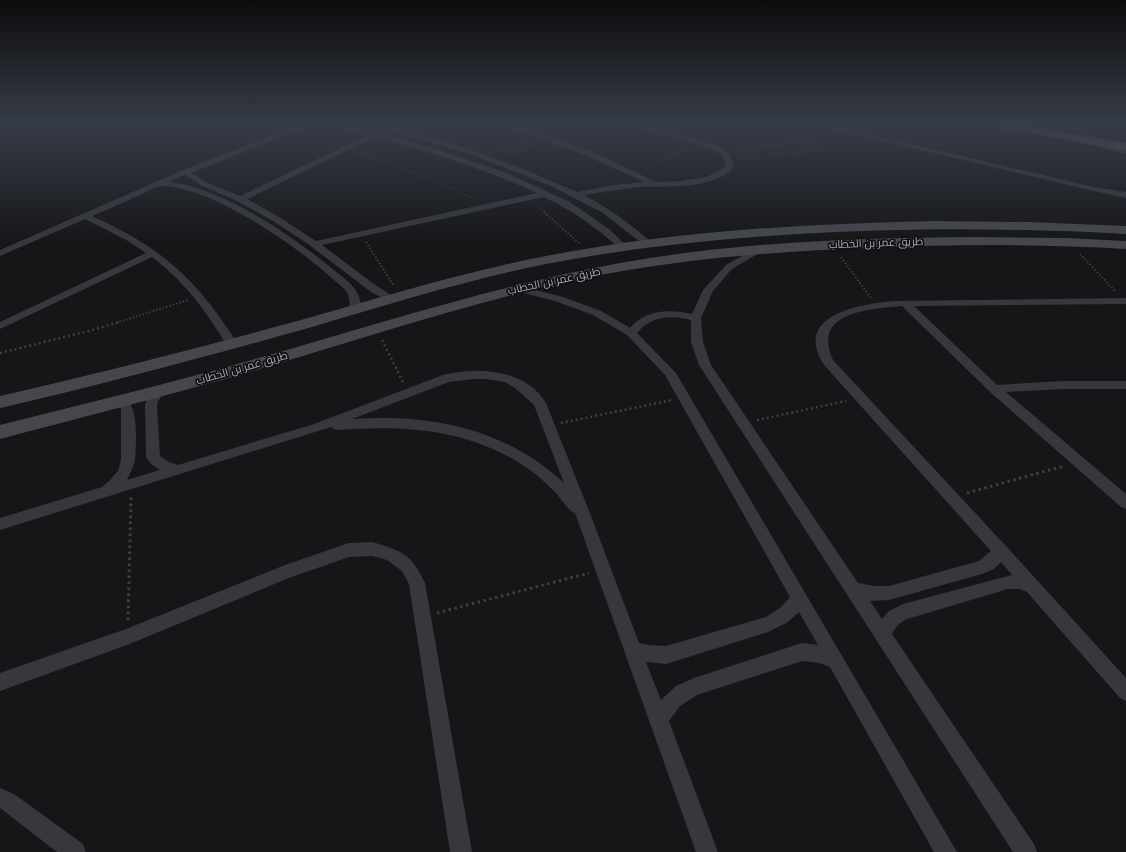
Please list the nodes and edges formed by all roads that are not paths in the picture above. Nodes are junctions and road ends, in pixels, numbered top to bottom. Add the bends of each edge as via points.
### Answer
1 (194, 164) edge
2 (206, 164) edge
3 (312, 164) edge
4 (471, 164) edge
5 (502, 164) edge
6 (611, 164) edge
7 (729, 164) edge
8 (985, 164) edge
9 (186, 172) junction
10 (158, 184) junction
11 (653, 184) junction
12 (546, 194) junction
13 (575, 195) junction
14 (1126, 195) edge
15 (240, 199) junction
16 (85, 216) junction
17 (1126, 230) edge
18 (647, 243) junction
19 (316, 244) junction
20 (1126, 245) edge
21 (0, 247) edge
22 (623, 247) junction
23 (758, 250) junction
24 (0, 253) edge
25 (153, 253) junction
26 (520, 289) junction
27 (395, 298) junction
28 (1126, 301) edge
29 (905, 303) junction
30 (356, 309) junction
31 (696, 318) junction
32 (0, 326) edge
33 (631, 333) junction
34 (232, 344) junction
35 (1126, 385) edge
36 (994, 389) junction
37 (160, 390) junction
38 (119, 401) junction
39 (0, 402) edge
40 (319, 427) junction
41 (0, 432) edge
42 (178, 470) junction
43 (103, 493) junction
44 (1126, 503) edge
45 (584, 516) junction
46 (0, 524) edge
47 (1000, 550) junction
48 (1032, 586) junction
49 (852, 589) junction
50 (799, 597) junction
51 (883, 636) junction
52 (632, 649) junction
53 (836, 661) junction
54 (0, 682) edge
55 (1126, 692) edge
56 (659, 720) junction
57 (0, 798) edge
58 (75, 852) edge
59 (461, 852) edge
60 (707, 852) edge
61 (946, 852) edge
62 (1026, 852) edge

1 - 21 street
2 - 9 street
3 - 15 street
4 - 12 street
5 - 13 street
6 - 11 street
7 - 11 street via 730,167 723,174 709,179
8 - 14 street
9 - 10 street
9 - 15 street via 198,181
10 - 16 street
10 - 30 street via 195,189 264,224 302,249 350,289 355,298
11 - 13 street
12 - 19 street
12 - 22 street via 587,217
13 - 18 street via 628,226
15 - 19 street
16 - 24 street
16 - 25 street via 132,239
17 - 18 street, طريق عمر بن الخطاب via 1069,226 945,224 793,229
18 - 22 street, طريق عمر بن الخطاب
19 - 27 street via 364,283
20 - 23 street, طريق عمر بن الخطاب via 965,240
22 - 27 street, طريق عمر بن الخطاب via 498,271
23 - 26 street, طريق عمر بن الخطاب via 660,260
23 - 31 street via 729,267 708,290
25 - 32 street
25 - 34 street via 186,280 200,296
26 - 33 street via 559,299 597,313
26 - 37 street, طريق عمر بن الخطاب
27 - 30 street, طريق عمر بن الخطاب
28 - 29 street
29 - 36 street
29 - 47 street via 857,309 841,314 829,323 823,334 822,347 828,362
30 - 34 street, طريق عمر بن الخطاب
31 - 33 street via 683,314 656,315 644,319
31 - 49 street via 697,342 705,365
33 - 50 street via 670,373
34 - 39 street, طريق عمر بن الخطاب
35 - 36 street
36 - 44 street
37 - 38 street, طريق عمر بن الخطاب
37 - 42 street via 152,400 153,457 158,464
38 - 41 street, طريق عمر بن الخطاب
38 - 43 street via 127,407 128,412 128,464 116,484
40 - 42 street
40 - 45 street via 407,422 448,428 488,440 524,458 556,484
40 - 45 street via 447,378 469,374 491,375 512,380 529,390 540,403
42 - 43 street
43 - 46 street
45 - 52 street
47 - 48 street
47 - 49 street via 994,560 982,567 889,593 872,594
48 - 51 street via 1008,582 903,612 893,617 886,625
48 - 55 street
49 - 51 street
50 - 52 street via 792,609 782,618 682,652 666,655 648,654
50 - 53 street
51 - 62 street
52 - 56 street
53 - 56 street via 819,654 802,652 694,686 679,694 667,705
53 - 61 street
54 - 59 street via 127,637 285,572 349,550 372,549 392,555 408,566 417,583
56 - 60 street
57 - 58 street

